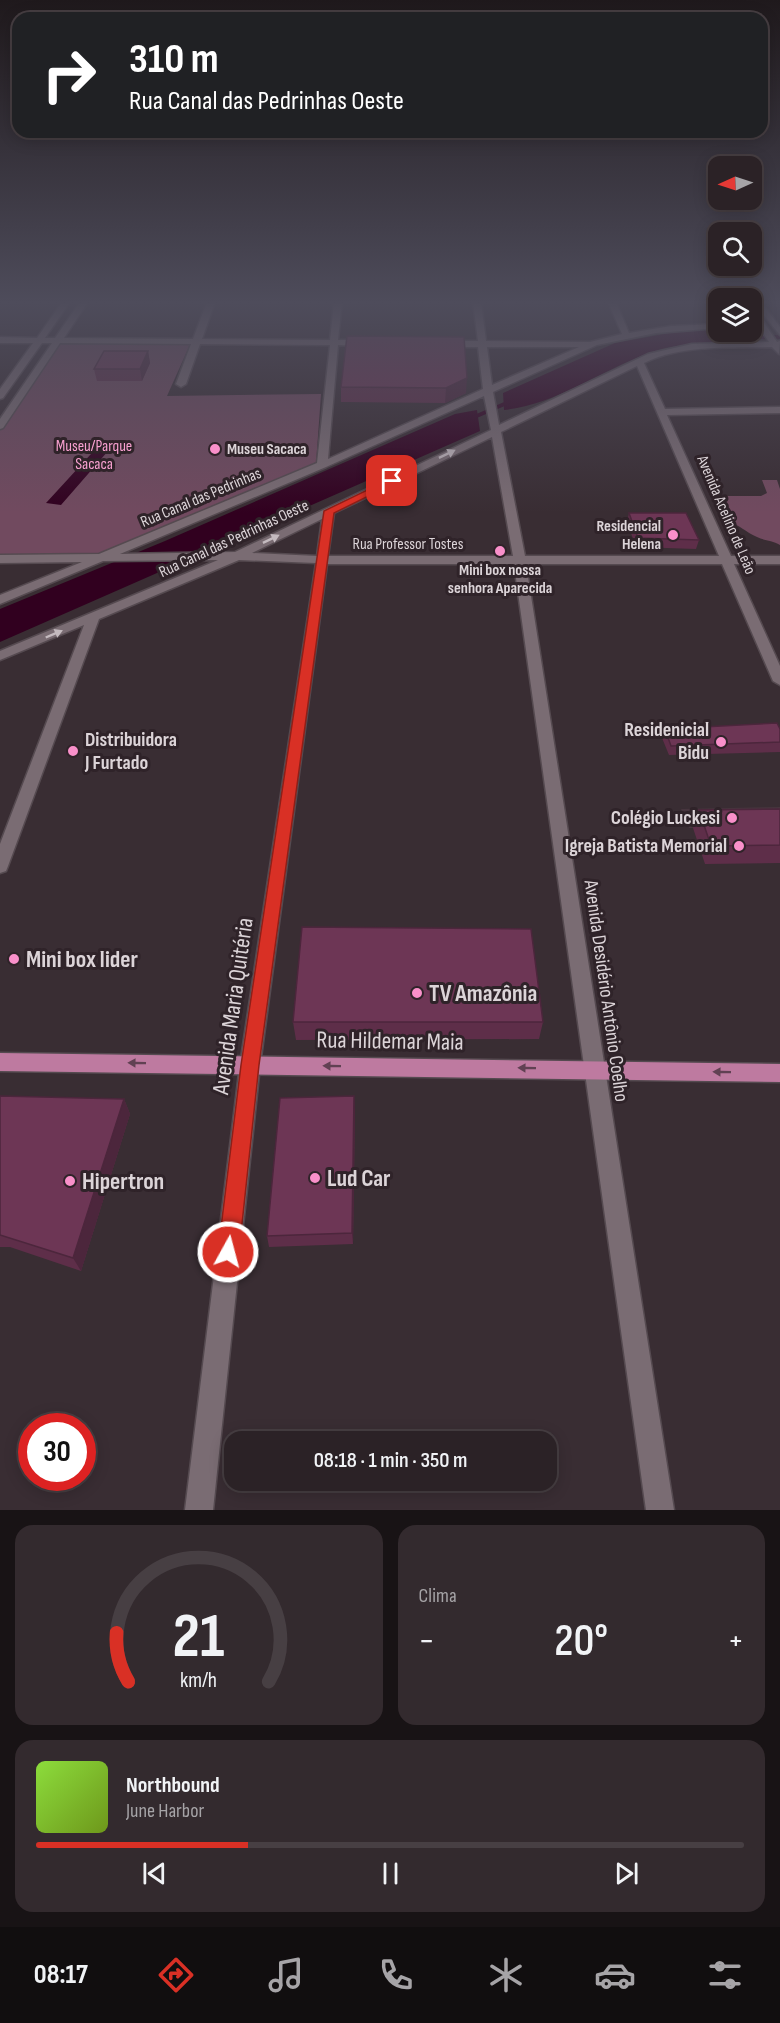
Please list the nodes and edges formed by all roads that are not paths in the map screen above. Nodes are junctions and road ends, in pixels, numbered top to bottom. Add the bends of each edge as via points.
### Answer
1 (16, 372) edge
2 (35, 372) edge
3 (185, 372) edge
4 (330, 372) edge
5 (486, 372) edge
6 (535, 372) edge
7 (615, 372) edge
8 (644, 372) edge
9 (181, 384) dead end
10 (7, 386) junction
11 (26, 386) junction
12 (489, 395) junction
13 (0, 396) edge
14 (780, 410) edge
15 (663, 412) junction
16 (494, 425) junction
17 (0, 426) edge
18 (322, 465) junction
19 (329, 511) junction
20 (237, 556) junction
21 (0, 559) edge
22 (727, 559) junction
23 (96, 560) junction
24 (322, 560) junction
25 (780, 560) edge
26 (520, 561) junction
27 (0, 600) edge
28 (93, 618) junction
29 (0, 657) edge
30 (780, 681) edge
31 (0, 866) edge
32 (0, 1062) edge
33 (250, 1065) junction
34 (595, 1069) junction
35 (780, 1073) edge
36 (199, 1510) edge
37 (660, 1510) edge

1 - 10 street
2 - 11 street
3 - 9 street
4 - 18 street
5 - 12 street, Avenida Desidério Antônio Coelho
6 - 12 street, Rua Canal das Pedrinhas
7 - 16 street, Rua Canal das Pedrinhas Oeste
8 - 15 street, Avenida Acelino de Leão
10 - 11 street
10 - 13 street
11 - 17 street
12 - 16 street, Avenida Desidério Antônio Coelho
12 - 18 street, Rua Canal das Pedrinhas
14 - 15 street
15 - 22 street, Avenida Acelino de Leão
19 -> 16 street, Rua Canal das Pedrinhas Oeste
16 - 26 street, Avenida Desidério Antônio Coelho
18 - 23 street, Rua Canal das Pedrinhas
20 -> 19 street, Rua Canal das Pedrinhas Oeste
19 - 24 street, Avenida Maria Quitéria
20 - 23 street, Rua Professor Tostes
20 - 24 street, Rua Professor Tostes
20 - 28 street, Rua Canal das Pedrinhas Oeste
21 - 23 street, Rua Professor Tostes
22 - 25 street, Rua Professor Tostes
22 - 26 street, Rua Professor Tostes
22 - 30 street, Avenida Acelino de Leão
23 - 27 street, Rua Canal das Pedrinhas
24 - 26 street, Rua Professor Tostes
24 - 33 street, Avenida Maria Quitéria
26 - 34 street, Avenida Desidério Antônio Coelho
29 -> 28 street, Rua Canal das Pedrinhas Oeste
28 - 31 street
33 -> 32 main road, Rua Hildemar Maia
34 -> 33 main road, Rua Hildemar Maia
33 - 36 street, Avenida Maria Quitéria
35 -> 34 main road, Rua Hildemar Maia
34 - 37 street, Avenida Desidério Antônio Coelho

